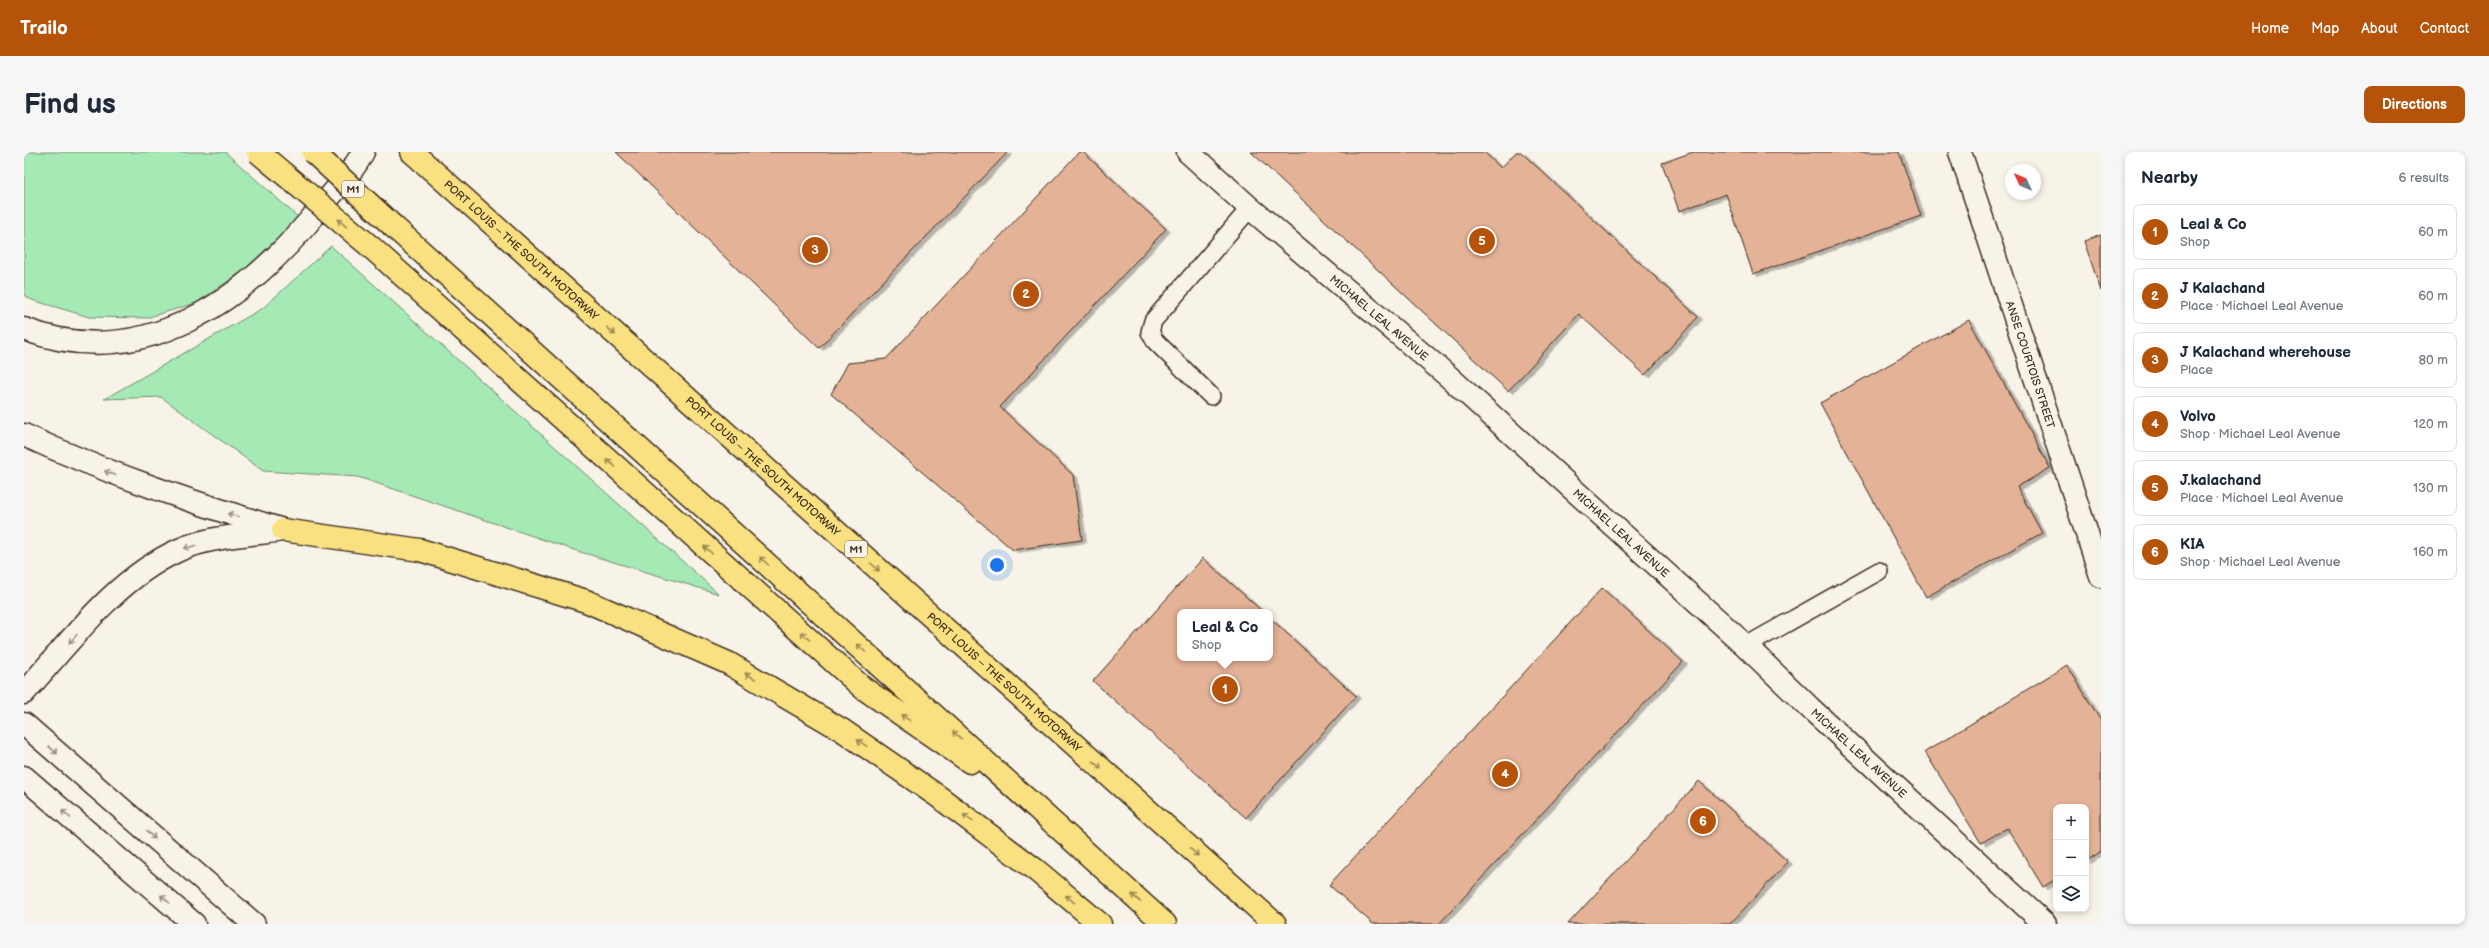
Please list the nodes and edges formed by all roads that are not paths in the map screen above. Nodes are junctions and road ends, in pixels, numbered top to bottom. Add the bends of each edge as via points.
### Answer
1 (258, 152) edge
2 (313, 152) edge
3 (363, 152) edge
4 (412, 152) edge
5 (1188, 152) edge
6 (1960, 152) edge
7 (1250, 208) junction
8 (24, 329) edge
9 (1211, 396) dead end
10 (24, 435) edge
11 (283, 530) junction
12 (1879, 571) dead end
13 (2101, 576) edge
14 (1746, 646) junction
15 (24, 693) edge
16 (24, 724) edge
17 (24, 777) edge
18 (1042, 811) junction
19 (194, 924) edge
20 (254, 924) edge
21 (1100, 924) edge
22 (1165, 924) edge
23 (1275, 924) edge
24 (2045, 924) edge

18 -> 1 highway, bridge via 863,688 372,248
18 -> 2 highway, M1, bridge
3 - 8 street via 292,244 242,288 198,317 149,336 101,343 51,339
4 -> 23 highway, PORT LOUIS – THE SOUTH MOTORWAY / M1
5 - 7 street, MICHAEL LEAL AVENUE
6 - 13 street, ANSE COURTOIS STREET
7 - 9 lane via 1153,321 1150,332 1155,341
7 - 14 street, MICHAEL LEAL AVENUE via 1448,376
11 -> 10 street via 177,498 82,462
11 -> 15 street via 223,538 180,550 135,575
21 -> 11 highway via 1037,871 939,797 842,730 728,663 586,601 420,550
12 - 14 lane
14 - 24 street, MICHAEL LEAL AVENUE
16 -> 20 street
19 -> 17 street
22 -> 18 highway, M1

